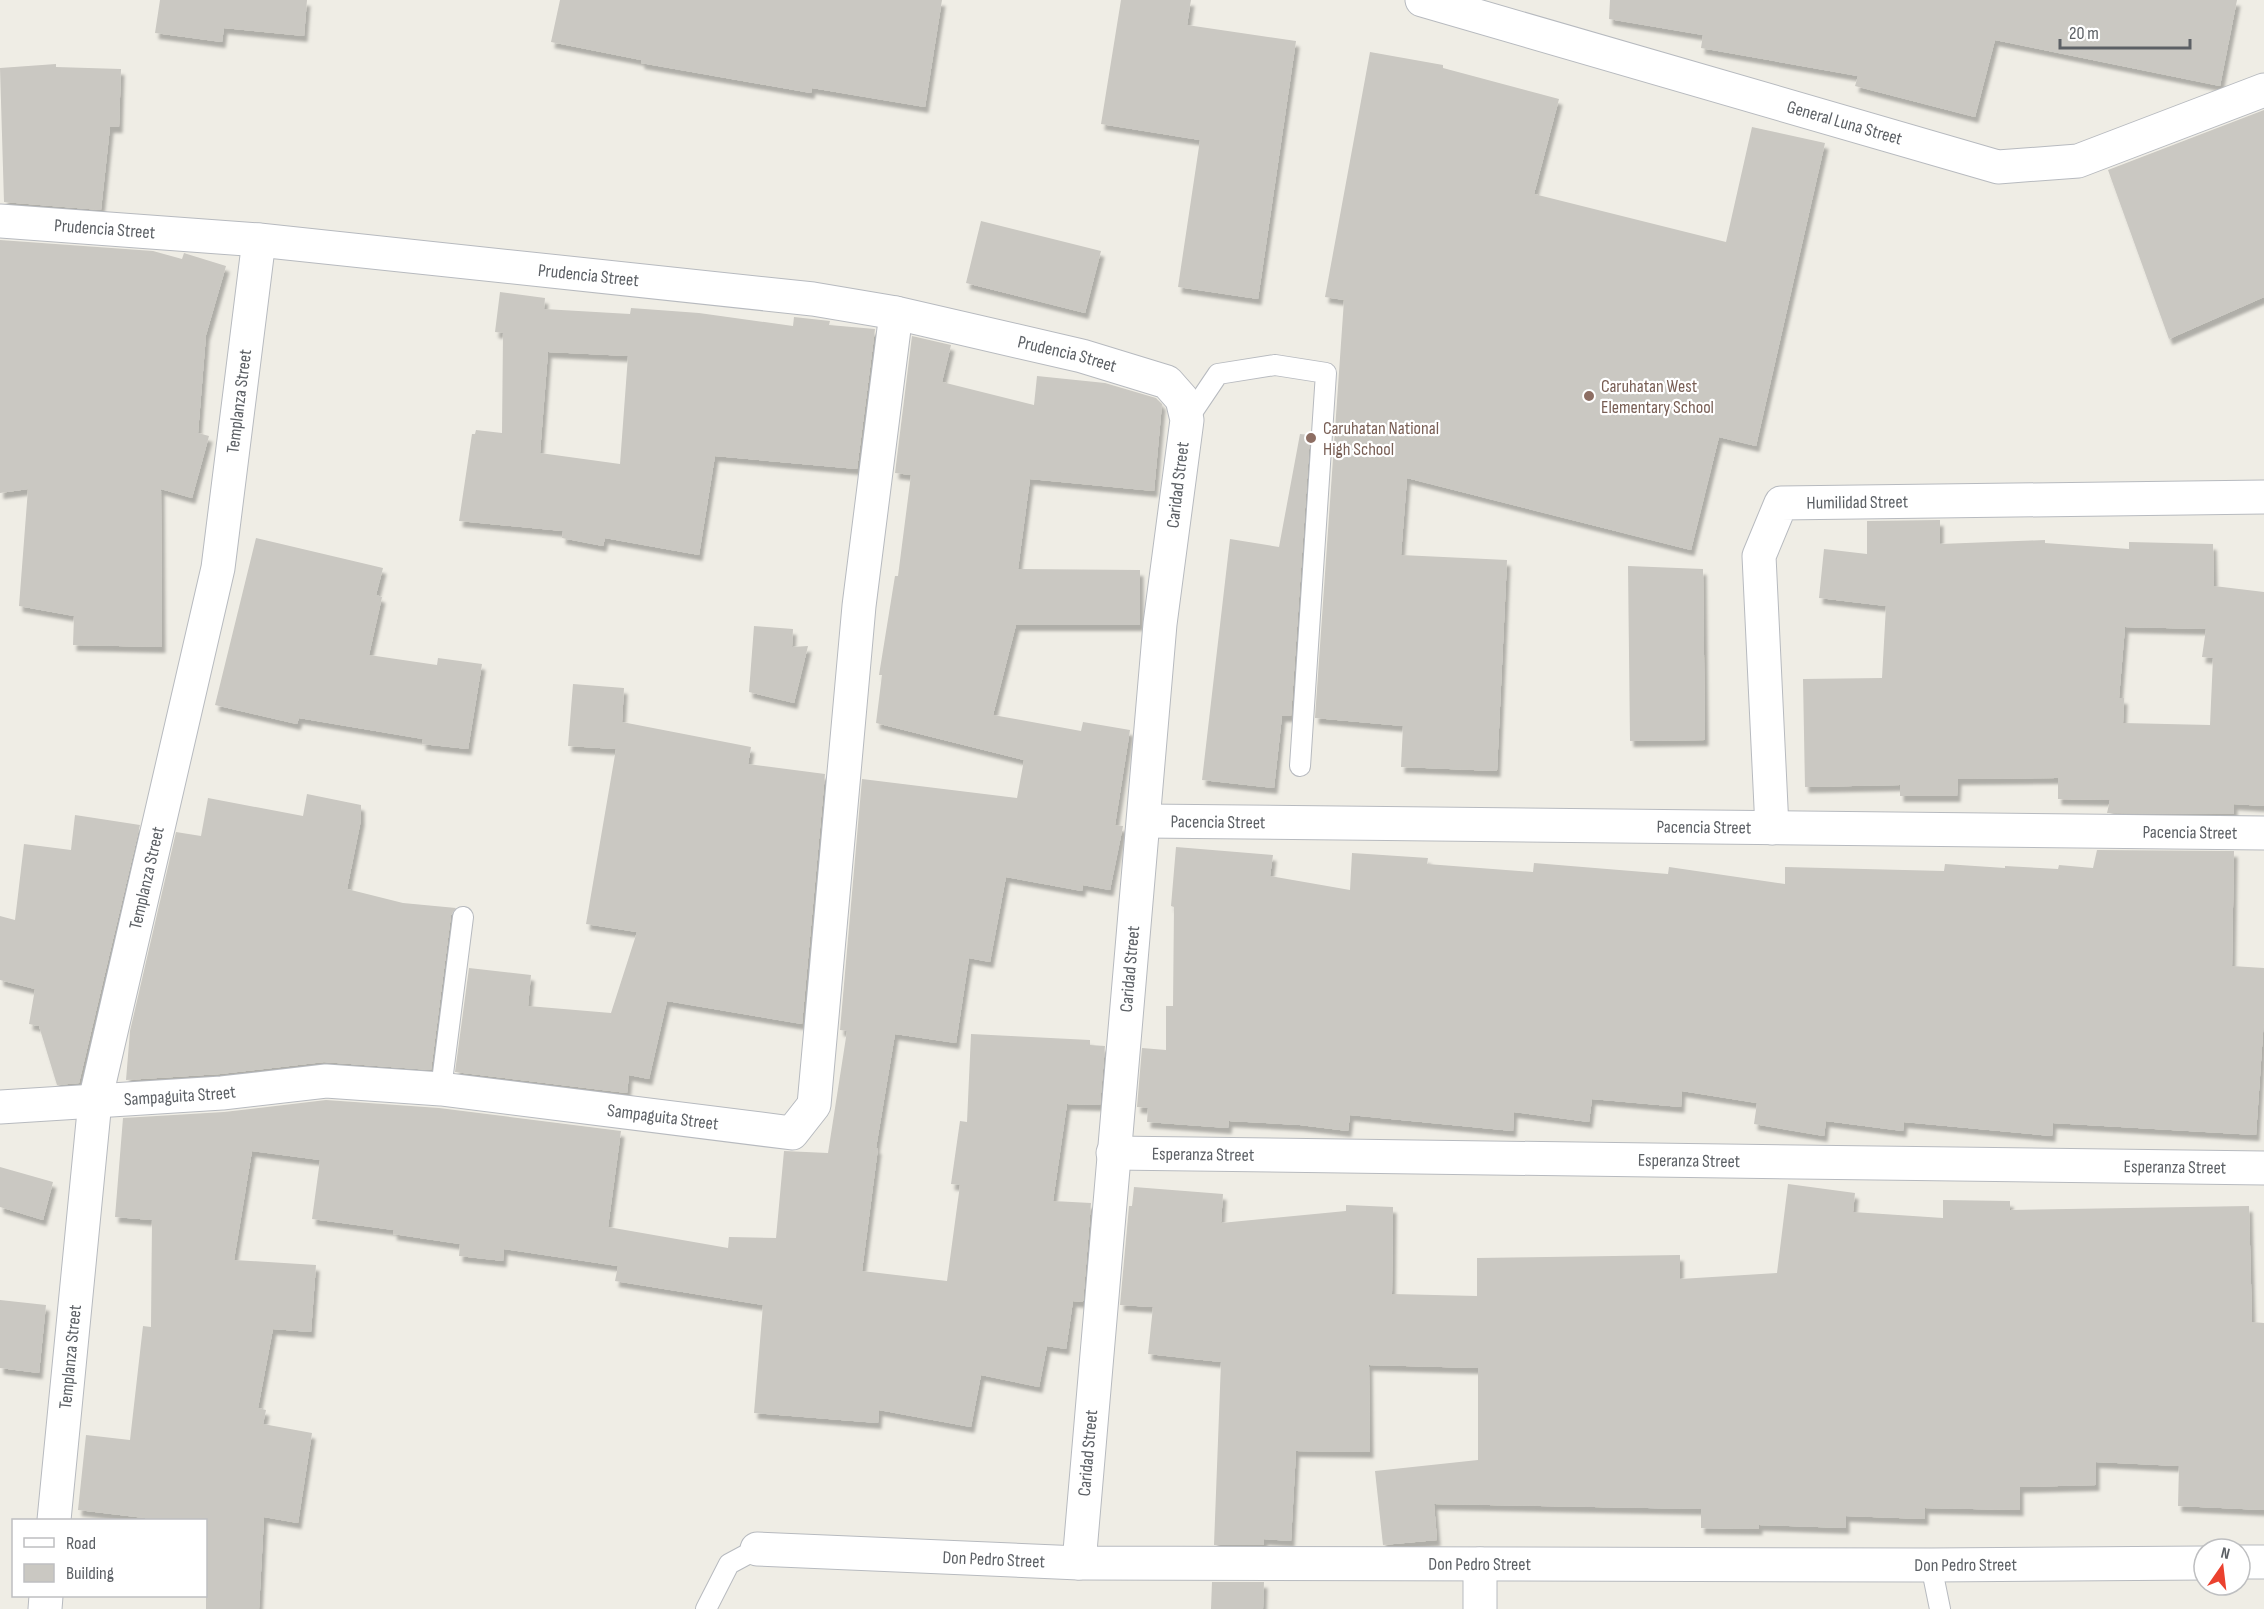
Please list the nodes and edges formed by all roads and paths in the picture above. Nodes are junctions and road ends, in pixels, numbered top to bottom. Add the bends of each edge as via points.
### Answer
1 (1422, 0) edge
2 (2264, 90) edge
3 (0, 221) edge
4 (259, 240) junction
5 (896, 313) junction
6 (1167, 382) joint
7 (1187, 420) junction
8 (2264, 497) edge
9 (1300, 766) dead end
10 (1143, 821) junction
11 (1772, 828) junction
12 (2264, 833) edge
13 (464, 917) dead end
14 (441, 1089) junction
15 (95, 1101) junction
16 (0, 1107) edge
17 (1113, 1153) junction
18 (2264, 1167) edge
19 (54, 1519) edge
20 (756, 1550) joint
21 (1079, 1563) junction
22 (2192, 1563) edge
23 (1480, 1564) junction
24 (1931, 1565) junction
25 (706, 1609) edge
26 (1480, 1609) edge
27 (1940, 1609) edge

1 - 2 street, General Luna Street via 1998,167 2078,161
3 - 4 street, Prudencia Street
4 - 5 street, Prudencia Street via 813,299
4 - 15 street, Templanza Street via 218,568
5 - 6 street, Prudencia Street via 1082,356
5 - 14 street, Sampaguita Street via 859,606 814,1105 792,1133
6 - 7 street, Caridad Street via 1182,399
7 - 9 lane via 1218,374 1275,364 1326,373
7 - 10 street, Caridad Street via 1160,624
8 - 11 street, Humilidad Street via 1781,503 1759,556
10 - 11 street, Pacencia Street
10 - 17 street, Caridad Street
11 - 12 street, Pacencia Street
13 - 14 lane
14 - 15 street, Sampaguita Street via 326,1081
15 - 16 street, Sampaguita Street
15 - 19 street, Templanza Street
17 - 18 street, Esperanza Street
17 - 21 street, Caridad Street
20 - 21 street, Don Pedro Street
20 - 25 lane via 729,1564
21 - 23 street, Don Pedro Street
22 - 24 street, Don Pedro Street
23 - 24 street, Don Pedro Street
23 - 26 street
24 - 27 lane

